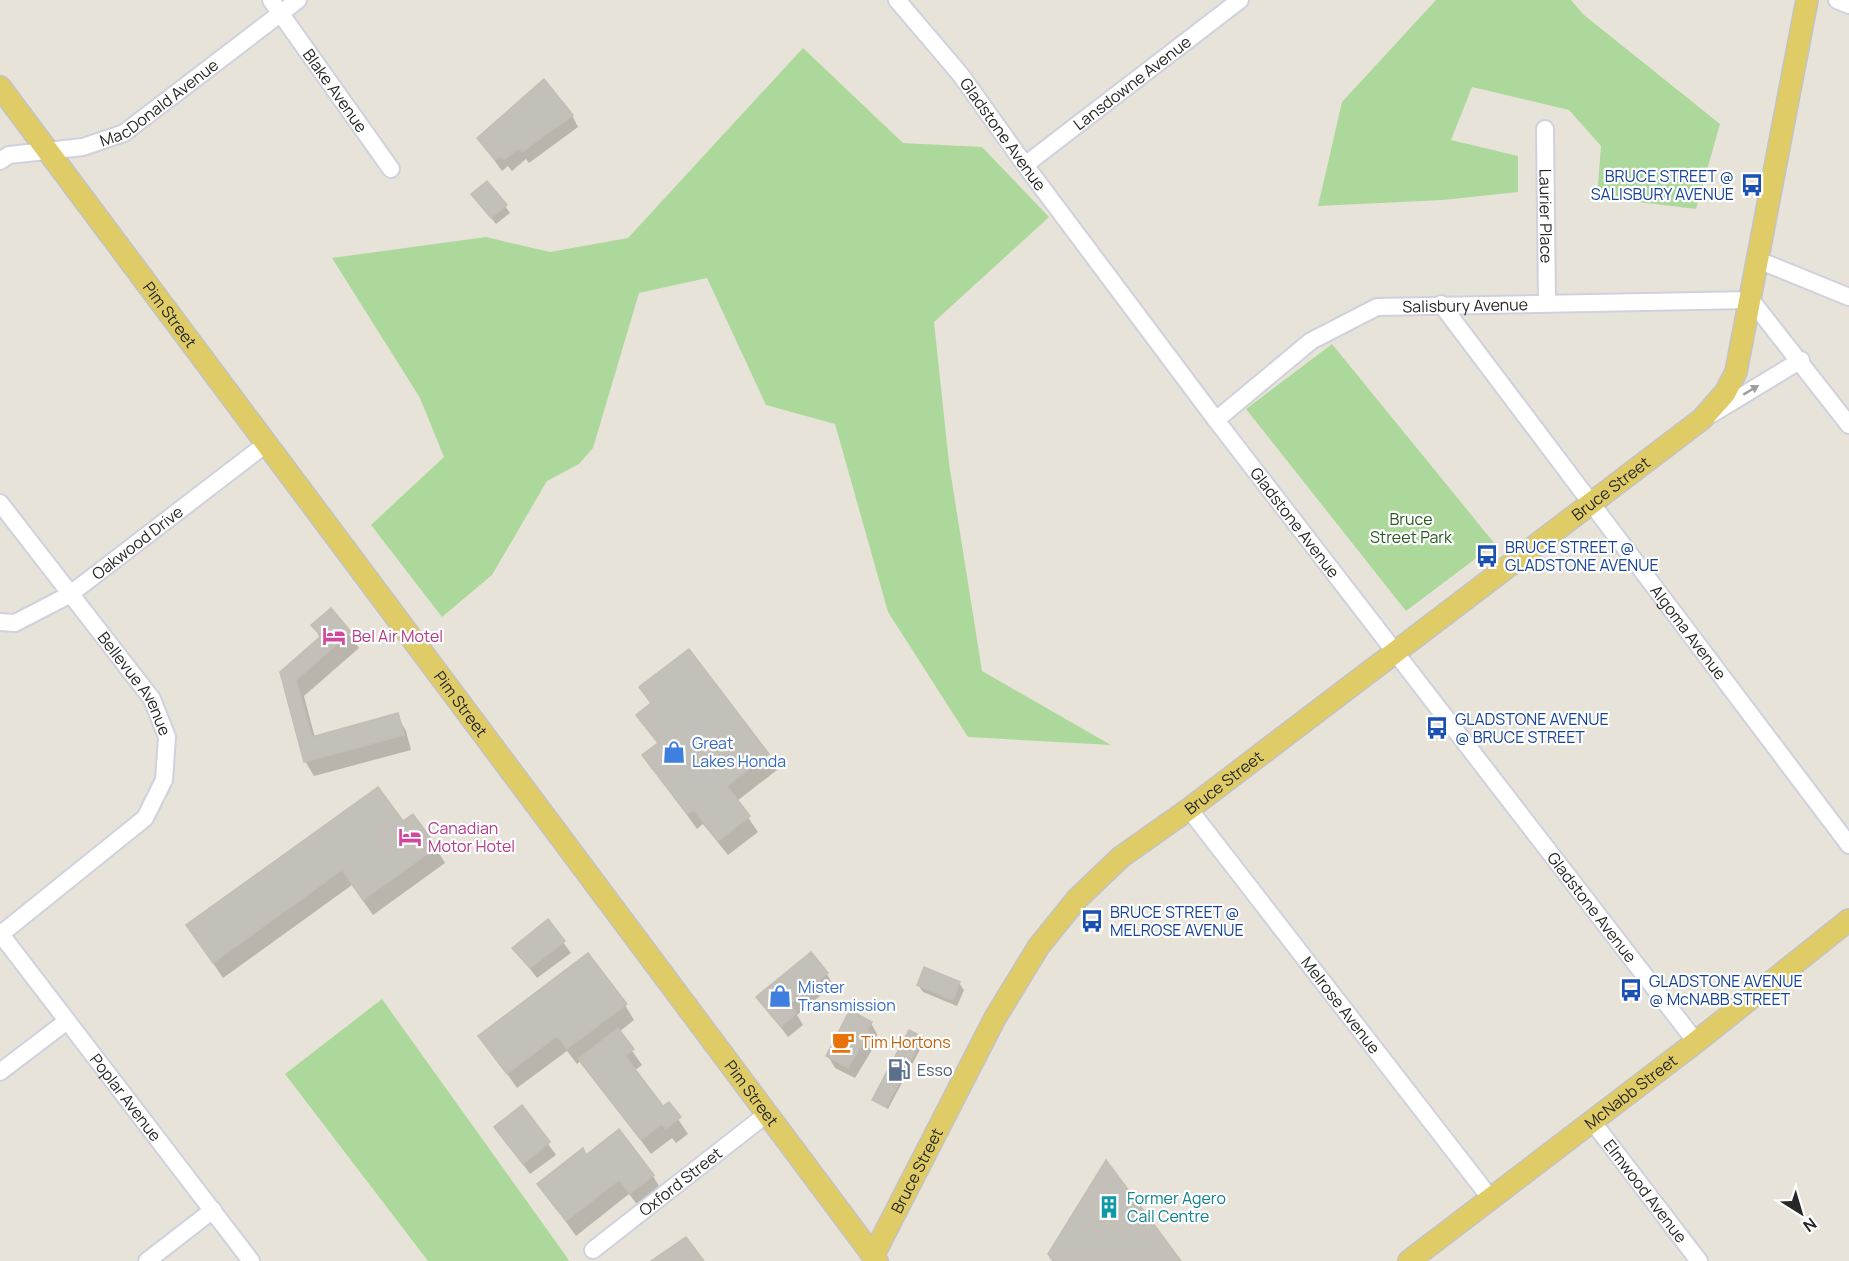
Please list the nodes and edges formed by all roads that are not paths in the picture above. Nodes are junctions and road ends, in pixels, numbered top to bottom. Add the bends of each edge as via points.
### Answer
1 (298, 0) edge
2 (897, 0) edge
3 (1240, 0) edge
4 (1807, 0) edge
5 (1837, 0) edge
6 (1849, 5) edge
7 (275, 6) edge
8 (0, 87) edge
9 (1545, 129) dead end
10 (47, 150) junction
11 (0, 161) edge
12 (1024, 165) junction
13 (391, 169) dead end
14 (1758, 260) junction
15 (1849, 297) edge
16 (1751, 300) junction
17 (1546, 303) junction
18 (1441, 304) junction
19 (1801, 360) junction
20 (1702, 419) junction
21 (1216, 420) junction
22 (1849, 425) edge
23 (266, 444) junction
24 (0, 503) edge
25 (1590, 505) junction
26 (69, 595) junction
27 (0, 622) edge
28 (1395, 651) junction
29 (1189, 809) junction
30 (1849, 845) edge
31 (1849, 920) edge
32 (0, 934) edge
33 (68, 1021) junction
34 (1696, 1042) junction
35 (0, 1072) edge
36 (768, 1113) junction
37 (1592, 1121) junction
38 (1491, 1199) junction
39 (213, 1210) junction
40 (593, 1250) dead end
41 (875, 1258) edge
42 (1418, 1258) edge
43 (147, 1261) edge
44 (251, 1261) edge
45 (1699, 1261) edge

1 - 7 street, MacDonald Avenue
2 - 12 street, Gladstone Avenue via 960,74
3 - 12 street, Lansdowne Avenue
4 - 14 main road, Bruce Street
5 - 6 street
7 - 10 street, MacDonald Avenue via 124,133 83,147
7 - 13 street, Blake Avenue
8 - 10 main road, Pim Street
9 - 17 street, Laurier Place
10 - 11 street, MacDonald Avenue via 9,155
10 - 23 main road, Pim Street
12 - 21 street, Gladstone Avenue
14 - 15 street
14 - 16 main road, Bruce Street
16 - 17 street, Salisbury Avenue
16 - 19 street
16 - 20 main road, Bruce Street via 1736,372 1725,393
17 - 18 street, Salisbury Avenue
18 - 21 street, Salisbury Avenue via 1377,307 1311,341
18 - 25 street, Algoma Avenue
20 -> 19 street, Bruce Street
19 - 22 street
20 - 25 main road, Bruce Street
21 - 28 street, Gladstone Avenue
23 - 26 street, Oakwood Drive
23 - 36 main road, Pim Street
24 - 26 street, Bellevue Avenue
25 - 28 main road, Bruce Street
25 - 30 street, Algoma Avenue
26 - 27 street, Oakwood Drive via 15,623
26 - 32 street, Bellevue Avenue via 152,699 167,737 164,780 145,818
28 - 29 main road, Bruce Street
28 - 34 street, Gladstone Avenue
29 - 38 street, Melrose Avenue
29 - 41 main road, Bruce Street via 1121,857 1077,899 1039,946 995,1018
31 - 34 main road, McNabb Street
32 - 33 street, Poplar Avenue
33 - 35 street
33 - 39 street, Poplar Avenue
34 - 37 main road, McNabb Street
36 - 40 street, Oxford Street
36 - 41 main road, Pim Street
37 - 38 main road, McNabb Street
37 - 45 street, Elmwood Avenue
38 - 42 main road, McNabb Street
39 - 43 street
39 - 44 street, Poplar Avenue

